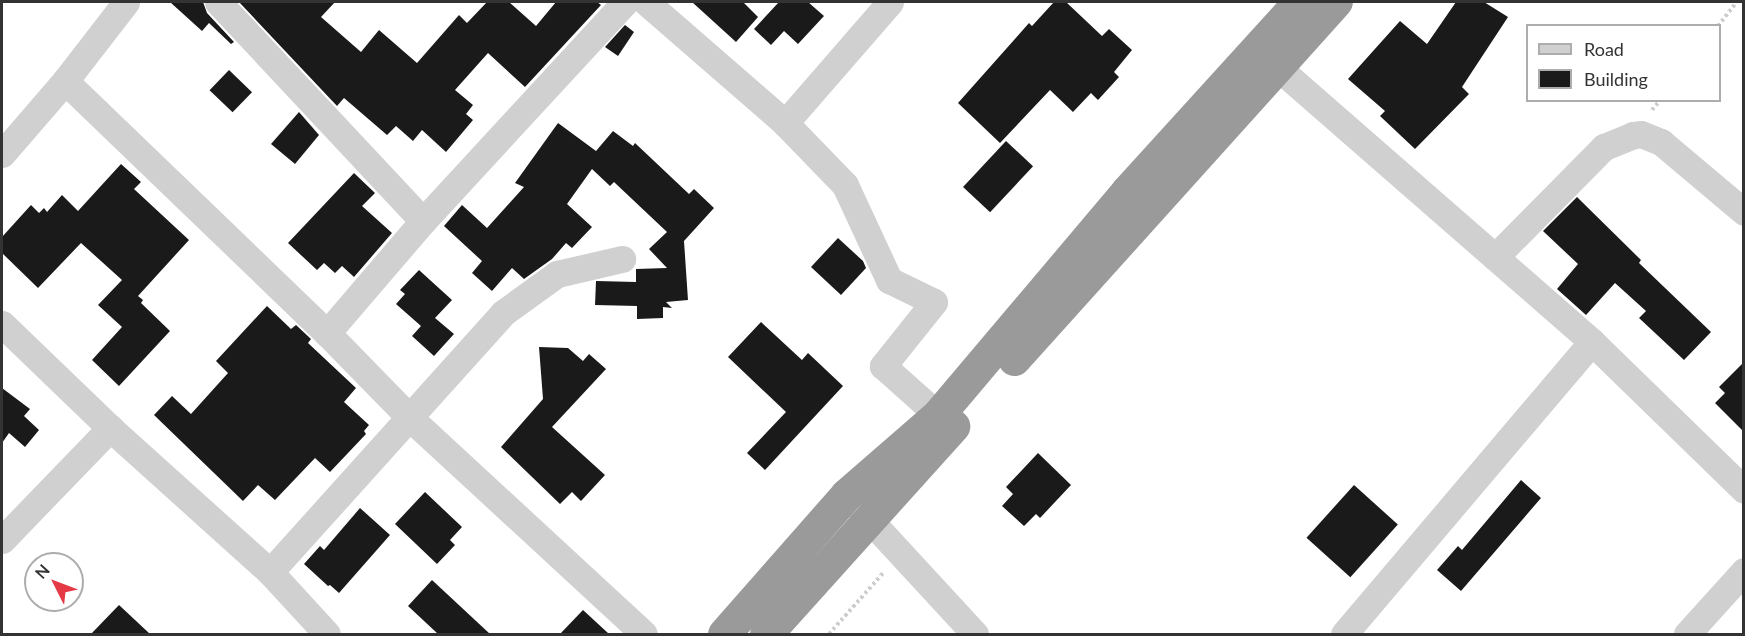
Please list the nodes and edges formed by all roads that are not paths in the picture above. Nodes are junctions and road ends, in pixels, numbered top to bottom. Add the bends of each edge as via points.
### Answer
1 (126, 2) edge
2 (218, 2) edge
3 (625, 2) edge
4 (646, 2) edge
5 (890, 2) edge
6 (1299, 2) edge
7 (1336, 2) edge
8 (1276, 66) junction
9 (65, 81) junction
10 (785, 123) junction
11 (2, 154) edge
12 (1743, 212) edge
13 (423, 221) junction
14 (1495, 257) junction
15 (622, 260) dead end
16 (2, 324) edge
17 (327, 333) junction
18 (1592, 342) junction
19 (938, 415) junction
20 (410, 418) junction
21 (110, 428) junction
22 (1743, 490) edge
23 (846, 495) junction
24 (869, 519) junction
25 (2, 540) edge
26 (1743, 571) edge
27 (270, 572) junction
28 (327, 634) edge
29 (644, 634) edge
30 (724, 634) edge
31 (766, 634) edge
32 (975, 634) edge
33 (1344, 634) edge
34 (1687, 634) edge

1 - 9 street
2 - 13 street
3 - 13 street
4 - 10 street
5 - 10 street
6 - 19 highway via 1127,191
7 - 8 highway
8 - 14 street
8 - 24 highway
9 - 11 street
9 - 17 street
10 - 19 street via 845,185 889,280 934,302 883,366
12 - 14 street via 1661,142 1633,135 1604,147
13 - 17 street
14 - 18 street
15 - 20 street via 557,274 503,313
16 - 21 street
17 - 20 street
18 - 22 street
18 - 33 street
19 - 23 highway
20 - 27 street
20 - 29 street
21 - 25 street
21 - 27 street
23 - 24 street
23 - 30 highway
24 - 31 highway
24 - 32 street
26 - 34 street
27 - 28 street

